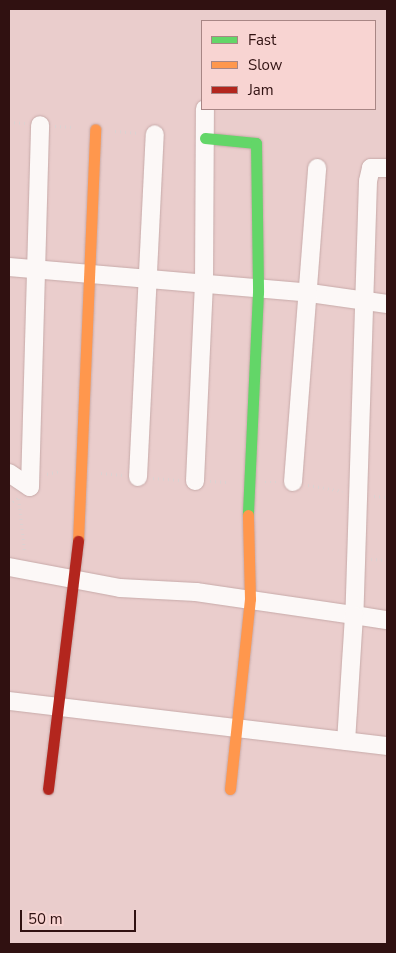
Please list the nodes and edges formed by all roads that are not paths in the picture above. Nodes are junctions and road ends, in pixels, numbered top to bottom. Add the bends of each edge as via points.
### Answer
1 (206, 110) edge
2 (40, 125) dead end
3 (95, 129) dead end
4 (155, 134) dead end
5 (205, 138) junction
6 (317, 168) dead end
7 (387, 168) edge
8 (9, 267) edge
9 (36, 270) junction
10 (90, 276) junction
11 (145, 281) junction
12 (204, 286) junction
13 (258, 292) junction
14 (310, 293) junction
15 (364, 302) junction
16 (387, 304) edge
17 (9, 473) edge
18 (138, 477) dead end
19 (195, 481) dead end
20 (293, 482) dead end
21 (9, 566) edge
22 (76, 579) junction
23 (250, 600) junction
24 (354, 615) junction
25 (387, 620) edge
26 (9, 700) edge
27 (62, 708) junction
28 (235, 730) junction
29 (346, 741) junction
30 (387, 746) edge
31 (48, 789) dead end
32 (230, 789) dead end

1 - 5 street
2 - 9 street
3 - 10 street
4 - 11 street
5 - 12 street
5 - 13 street via 256,143
6 - 14 street
7 - 15 street via 369,170
8 - 9 street
9 - 10 street
9 - 17 street via 30,486
10 - 11 street
10 - 22 street
11 - 12 street
11 - 18 street
12 - 13 street
12 - 19 street
13 - 14 street
13 - 23 street via 248,482
14 - 15 street
14 - 20 street
15 - 16 street
15 - 24 street
21 - 22 street
22 - 23 street via 120,588
22 - 27 street
23 - 24 street
23 - 28 street
24 - 25 street
24 - 29 street
26 - 27 street
27 - 28 street
27 - 31 street
28 - 29 street
28 - 32 street
29 - 30 street

